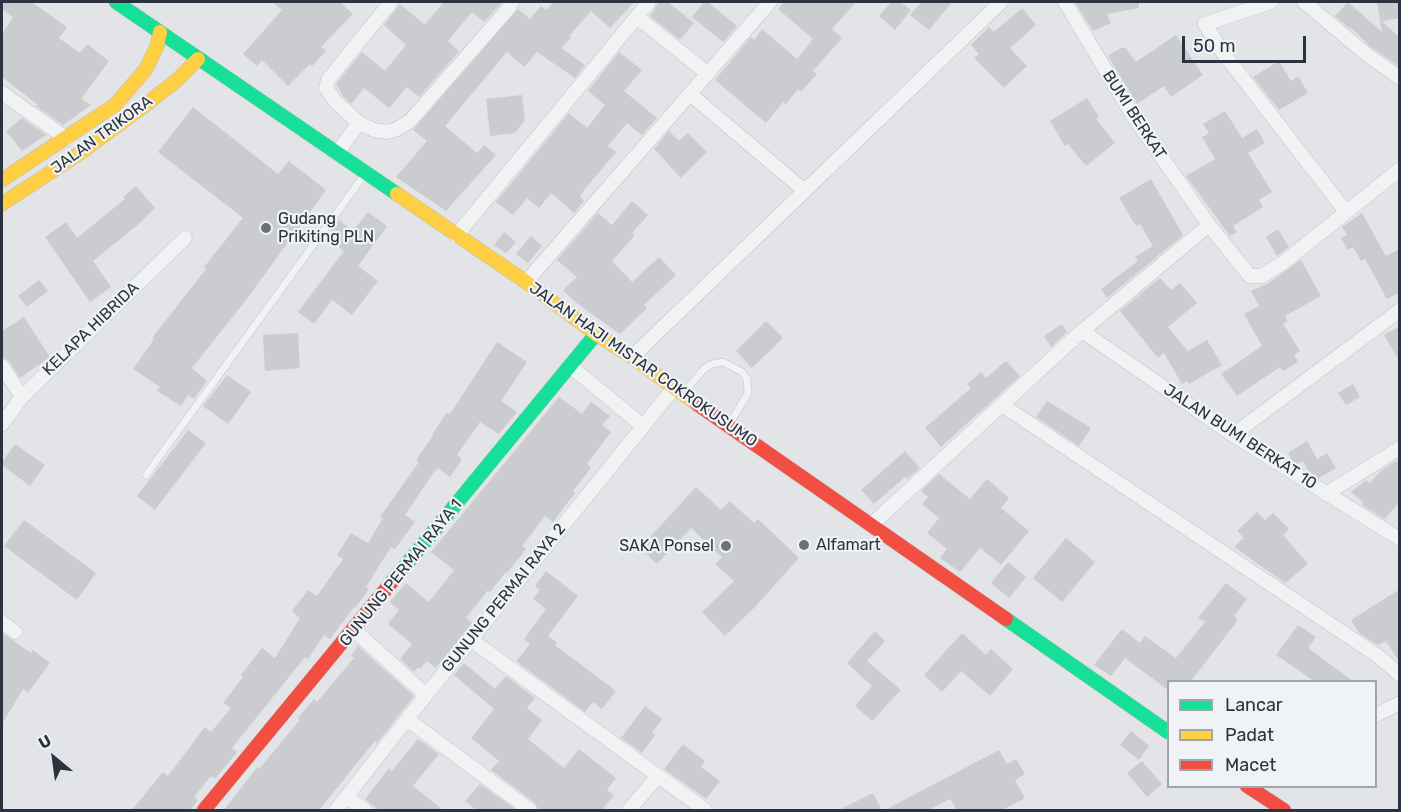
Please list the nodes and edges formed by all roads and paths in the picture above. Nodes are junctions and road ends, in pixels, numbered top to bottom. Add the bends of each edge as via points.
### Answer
1 (116, 2) edge
2 (391, 2) edge
3 (513, 2) edge
4 (649, 2) edge
5 (770, 2) edge
6 (1002, 2) edge
7 (1065, 2) edge
8 (1271, 2) edge
9 (1304, 2) edge
10 (1228, 8) edge
11 (637, 17) junction
12 (160, 32) junction
13 (198, 60) junction
14 (708, 74) junction
15 (1400, 78) edge
16 (2, 93) edge
17 (690, 94) junction
18 (359, 123) junction
19 (66, 138) junction
20 (337, 153) junction
21 (1400, 169) edge
22 (365, 174) junction
23 (2, 180) edge
24 (805, 191) junction
25 (2, 204) edge
26 (1346, 212) junction
27 (1209, 225) junction
28 (456, 236) junction
29 (185, 238) dead end
30 (526, 282) junction
31 (1400, 310) edge
32 (1082, 332) junction
33 (596, 334) junction
34 (632, 357) junction
35 (2, 366) edge
36 (570, 366) junction
37 (678, 391) junction
38 (22, 397) junction
39 (1002, 405) junction
40 (2, 424) edge
41 (643, 426) junction
42 (729, 426) junction
43 (1233, 435) junction
44 (1400, 448) edge
45 (146, 474) dead end
46 (1326, 494) junction
47 (871, 525) junction
48 (1400, 539) edge
49 (2, 622) edge
50 (354, 630) junction
51 (15, 632) dead end
52 (470, 639) junction
53 (1400, 675) edge
54 (426, 694) junction
55 (1400, 703) edge
56 (1377, 714) edge
57 (408, 720) junction
58 (1167, 731) edge
59 (658, 776) junction
60 (1250, 788) edge
61 (347, 797) junction
62 (204, 810) edge
63 (336, 810) edge
64 (365, 810) edge
65 (530, 810) edge
66 (629, 810) edge
67 (705, 810) edge
68 (1284, 810) edge

1 - 12 main road, JALAN HAJI MISTAR COKROKUSUMO
2 - 18 street via 328,80 329,95
3 - 18 street via 410,121 387,132
4 - 11 street
5 - 14 street
6 - 24 street
7 - 27 street, BUMI BERKAT via 1133,116
8 - 10 street
9 - 15 street
10 - 26 street via 1205,24
11 - 14 street
11 - 28 street
12 - 13 main road, JALAN HAJI MISTAR COKROKUSUMO
12 - 19 main road, JALAN TRIKORA via 146,69 134,85 115,105
13 - 20 main road, JALAN HAJI MISTAR COKROKUSUMO
13 - 25 main road, JALAN TRIKORA via 140,109
14 - 17 street
16 - 19 street
17 - 24 street
17 - 30 street
18 - 20 street
19 - 23 main road, JALAN TRIKORA
20 - 22 main road, JALAN HAJI MISTAR COKROKUSUMO
21 - 26 street
22 - 28 main road, JALAN HAJI MISTAR COKROKUSUMO
22 - 45 lane
24 - 34 street
26 - 27 street, BUMI BERKAT via 1262,276 1250,276
27 - 32 street
28 - 30 main road, JALAN HAJI MISTAR COKROKUSUMO
29 - 38 street, KELAPA HIBRIDA
30 - 33 main road, JALAN HAJI MISTAR COKROKUSUMO
31 - 43 street
32 - 39 street
32 - 43 street, JALAN BUMI BERKAT 10
33 - 34 main road, JALAN HAJI MISTAR COKROKUSUMO
33 - 36 main road, GUNUNG PERMAI RAYA 1
34 - 37 main road, JALAN HAJI MISTAR COKROKUSUMO
35 - 38 street
36 - 41 street
36 - 50 main road, GUNUNG PERMAI RAYA 1
37 - 41 street, GUNUNG PERMAI RAYA 2
37 - 42 main road, JALAN HAJI MISTAR COKROKUSUMO
37 - 42 lane via 712,364 723,362 742,372 748,393
38 - 40 street, KELAPA HIBRIDA
39 - 47 street
39 - 53 street via 1378,656
41 - 52 street, GUNUNG PERMAI RAYA 2
42 - 47 main road, JALAN HAJI MISTAR COKROKUSUMO
43 - 46 street, JALAN BUMI BERKAT 10
44 - 46 street
46 - 48 street, JALAN BUMI BERKAT 10
47 - 58 main road, JALAN HAJI MISTAR COKROKUSUMO
49 - 51 street
50 - 54 street
50 - 62 main road, GUNUNG PERMAI RAYA 1
52 - 54 street, GUNUNG PERMAI RAYA 2
52 - 59 street
54 - 57 street, GUNUNG PERMAI RAYA 2
55 - 56 street
57 - 61 street, GUNUNG PERMAI RAYA 2
57 - 65 street
59 - 66 street
59 - 67 street
60 - 68 main road
61 - 63 street, GUNUNG PERMAI RAYA 2
61 - 64 street

